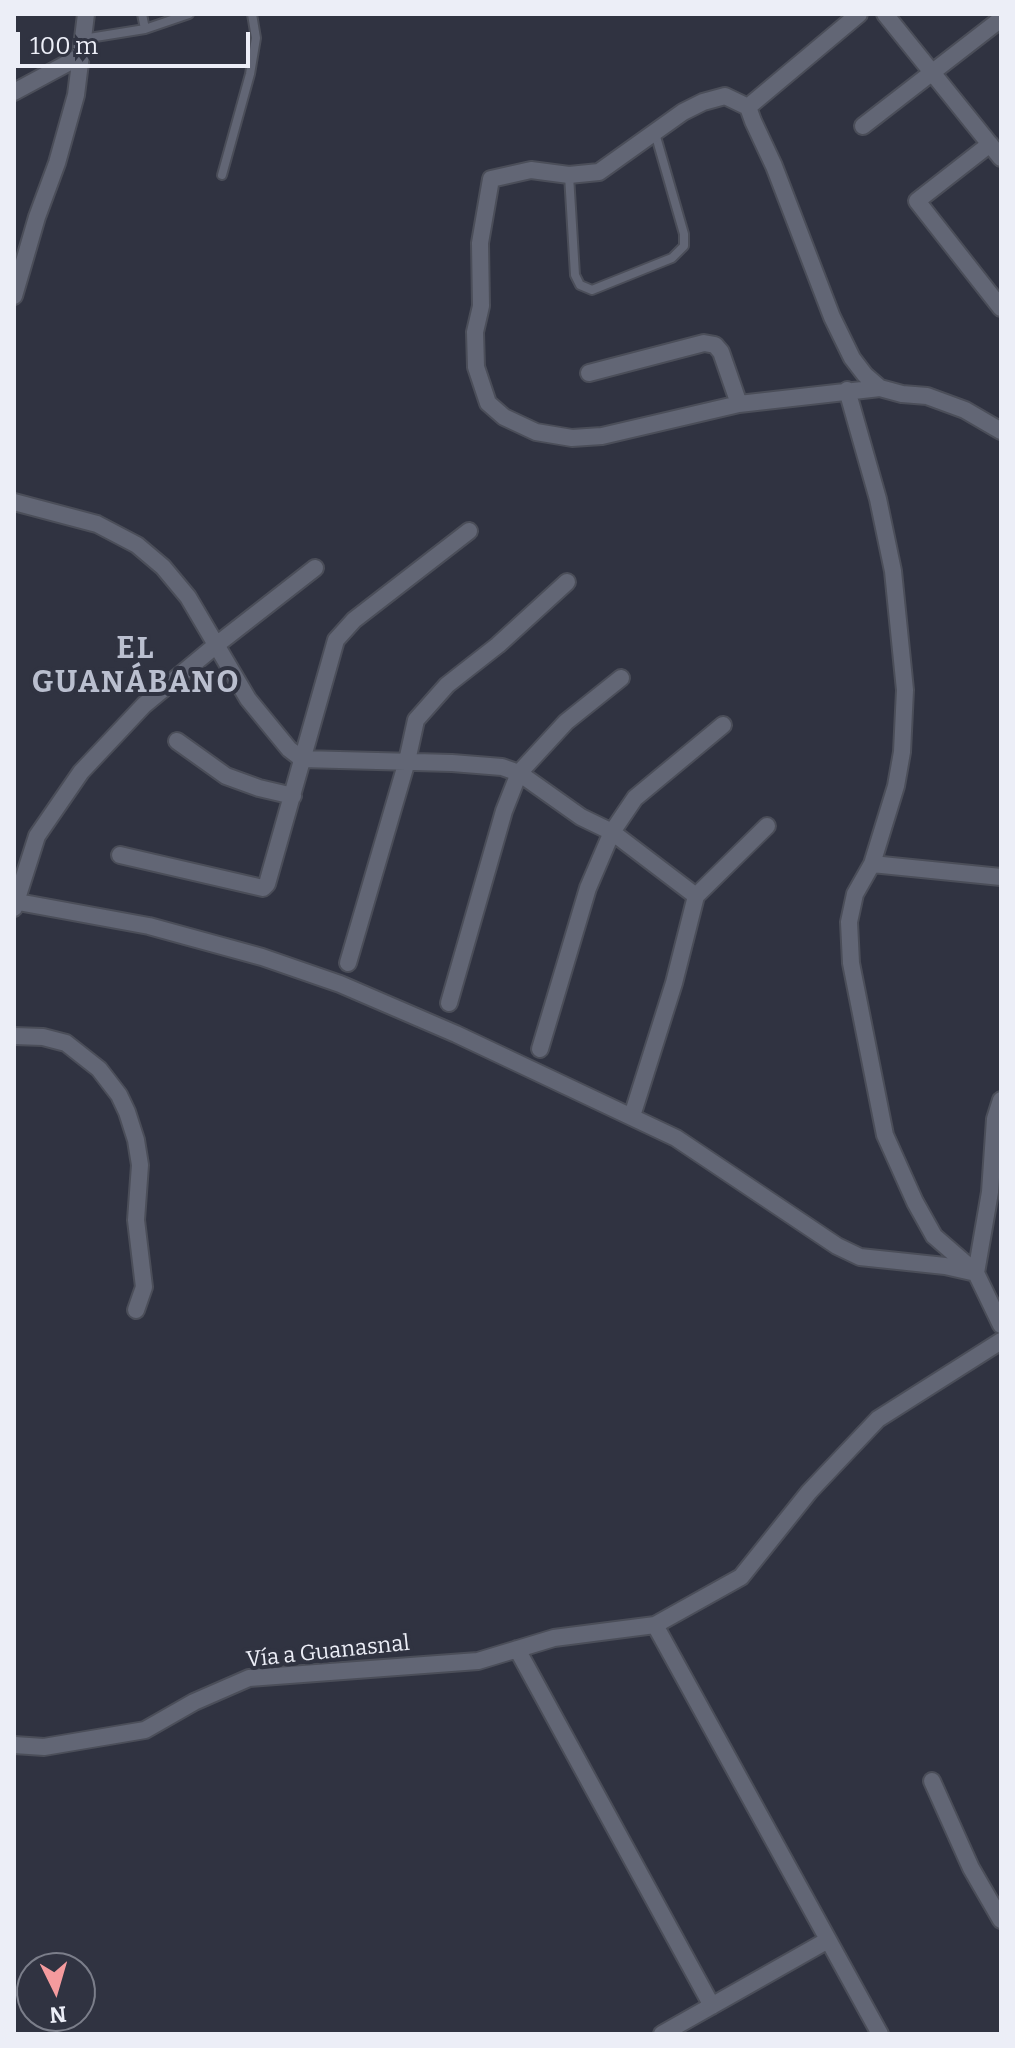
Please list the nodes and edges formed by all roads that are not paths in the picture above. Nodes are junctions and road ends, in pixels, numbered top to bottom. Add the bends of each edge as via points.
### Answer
1 (86, 14) edge
2 (142, 14) edge
3 (189, 14) edge
4 (252, 14) edge
5 (859, 14) edge
6 (885, 14) edge
7 (1001, 19) edge
8 (145, 29) junction
9 (83, 39) junction
10 (79, 57) junction
11 (931, 73) junction
12 (14, 92) edge
13 (748, 107) junction
14 (863, 126) dead end
15 (655, 133) junction
16 (990, 144) junction
17 (1001, 158) edge
18 (222, 175) dead end
19 (569, 175) junction
20 (14, 296) edge
21 (1001, 308) edge
22 (589, 373) dead end
23 (880, 388) junction
24 (847, 390) junction
25 (739, 404) junction
26 (1001, 431) edge
27 (14, 502) edge
28 (469, 531) dead end
29 (315, 568) dead end
30 (567, 582) dead end
31 (215, 646) junction
32 (621, 678) dead end
33 (723, 725) dead end
34 (177, 741) dead end
35 (302, 759) junction
36 (407, 761) junction
37 (519, 773) junction
38 (293, 796) junction
39 (767, 826) dead end
40 (612, 832) junction
41 (120, 855) dead end
42 (872, 864) junction
43 (1001, 877) edge
44 (696, 896) junction
45 (16, 905) edge
46 (348, 963) dead end
47 (449, 1003) dead end
48 (14, 1036) edge
49 (540, 1049) dead end
50 (1001, 1100) edge
51 (632, 1116) junction
52 (976, 1273) junction
53 (136, 1310) dead end
54 (1001, 1325) edge
55 (1001, 1341) edge
56 (655, 1625) junction
57 (517, 1649) junction
58 (14, 1745) edge
59 (932, 1781) dead end
60 (1001, 1920) edge
61 (828, 1940) junction
62 (712, 2006) junction
63 (662, 2034) edge
64 (880, 2034) edge

1 - 9 street
2 - 8 lane
3 - 8 lane
4 - 18 lane via 256,38 250,74
5 - 13 street
6 - 11 street
7 - 11 street
8 - 9 lane
9 - 10 street
10 - 12 street
10 - 20 street via 76,95
11 - 14 street
11 - 16 street
13 - 15 street via 725,96 703,102
13 - 23 street via 832,317 852,358
15 - 19 street via 599,172
15 - 19 lane via 684,234 684,246 672,258 592,290 580,285
16 - 17 street
16 - 21 street via 917,201
19 - 25 street via 531,170 491,179 480,243 481,306 475,332 476,367 488,403 536,432 572,438 602,436
22 - 25 street via 704,343 715,345
23 - 24 street
23 - 26 street via 927,396
24 - 25 street
24 - 42 street via 893,571 905,690 896,786
27 - 31 street via 97,524 137,545 188,597
28 - 35 street via 354,620 336,640
29 - 31 street
30 - 36 street via 426,706 416,720
31 - 35 street via 257,710
31 - 45 street via 144,705 81,772 37,836
32 - 37 street via 566,722
33 - 40 street via 635,798
34 - 38 street via 226,776
35 - 36 street
35 - 38 street
36 - 37 street via 502,767
36 - 46 street
37 - 40 street
37 - 47 street
38 - 41 street via 263,888
39 - 44 street
40 - 44 street
40 - 49 street via 588,888
42 - 43 street
42 - 52 street via 855,894 849,922 851,963 885,1135 934,1236
44 - 51 street
45 - 51 street via 149,926 262,957 340,984
48 - 53 street via 66,1043 99,1069 127,1112 140,1165 136,1220 144,1287
50 - 52 street
51 - 52 street via 676,1138 860,1257
52 - 54 street
55 - 56 street via 878,1419 809,1492 741,1577
56 - 57 street, Vía a Guanasnal via 554,1638
56 - 61 street
57 - 58 street, Vía a Guanasnal via 478,1661 249,1678 145,1730 44,1747
57 - 62 street
59 - 60 street
61 - 62 street
61 - 64 street
62 - 63 street

